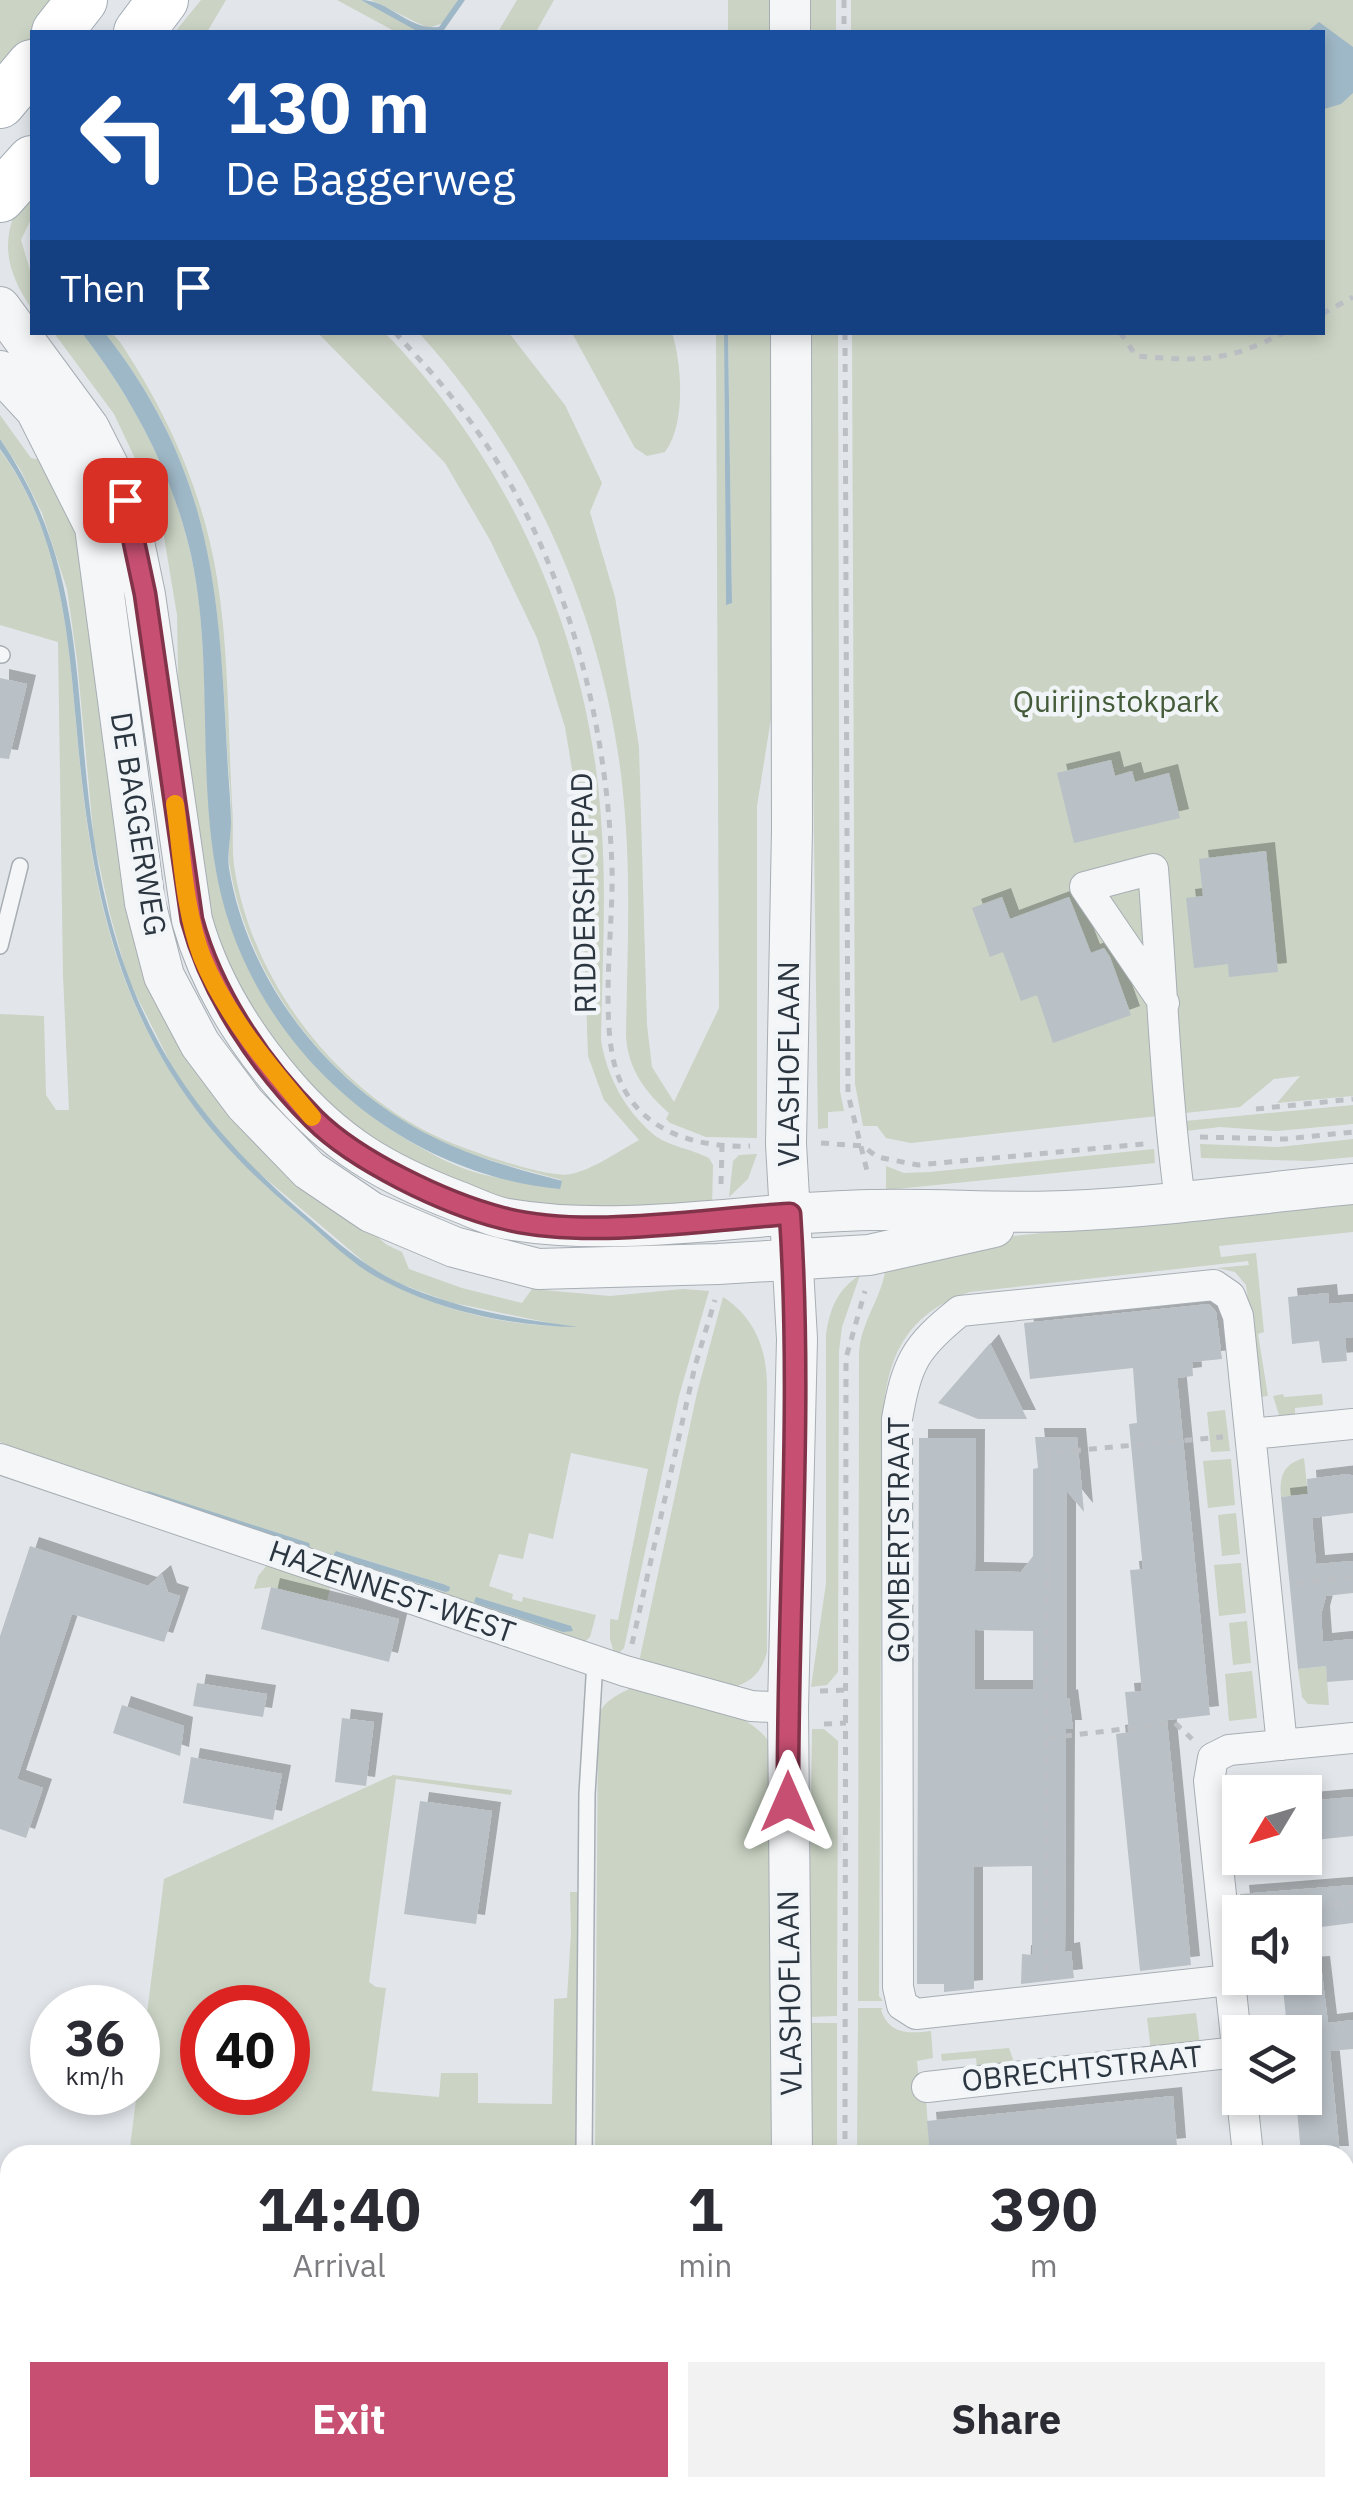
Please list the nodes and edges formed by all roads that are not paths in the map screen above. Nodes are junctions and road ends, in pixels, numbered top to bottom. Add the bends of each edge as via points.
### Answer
1 (82, 0) edge
2 (163, 0) edge
3 (790, 0) edge
4 (59, 30) edge
5 (141, 30) edge
6 (790, 30) edge
7 (30, 67) edge
8 (0, 104) edge
9 (30, 163) edge
10 (0, 197) edge
11 (0, 307) edge
12 (791, 335) edge
13 (0, 372) edge
14 (20, 866) dead end
15 (0, 946) edge
16 (1164, 1003) dead end
17 (1353, 1184) edge
18 (1180, 1200) junction
19 (1066, 1212) junction
20 (790, 1214) junction
21 (793, 1259) junction
22 (1353, 1424) edge
23 (1250, 1434) junction
24 (0, 1460) edge
25 (595, 1661) junction
26 (788, 1708) junction
27 (1353, 1738) edge
28 (1282, 1744) junction
29 (1222, 1904) edge
30 (1222, 1981) edge
31 (1222, 2065) edge
32 (927, 2087) dead end
33 (1244, 2115) edge
34 (584, 2145) edge
35 (792, 2145) edge
36 (1247, 2145) edge

1 - 4 main road
2 - 5 main road
3 - 6 street
7 - 8 main road
9 - 10 main road
11 - 20 street, DE BAGGERWEG via 88,428 125,500 202,956 271,1069 316,1121 365,1158 503,1218 626,1226
12 - 20 street, VLASHOFLAAN
13 - 21 street, DE BAGGERWEG via 36,410 95,527 146,903 164,976 200,1044 245,1104 309,1170 371,1212 454,1248 538,1269
14 - 15 lane
16 - 18 street
17 - 18 street
18 - 19 street
19 - 20 street, DE BAGGERWEG
19 - 21 street, DE BAGGERWEG via 869,1254
20 - 21 street, VLASHOFLAAN
21 - 26 street, VLASHOFLAAN
22 - 23 street
23 - 28 street, GOMBERTSTRAAT
23 - 30 street, GOMBERTSTRAAT via 1238,1316 1230,1296 1214,1285 960,1311 928,1336 912,1360 897,1420 902,2005 916,2014
24 - 25 street, HAZENNEST-WEST
25 - 26 street, HAZENNEST-WEST via 751,1706
25 - 34 lane
26 - 35 street, VLASHOFLAAN
27 - 28 street
28 - 29 street, OBRECHTSTRAAT via 1212,1758
31 - 32 street, OBRECHTSTRAAT
33 - 36 street, OBRECHTSTRAAT

